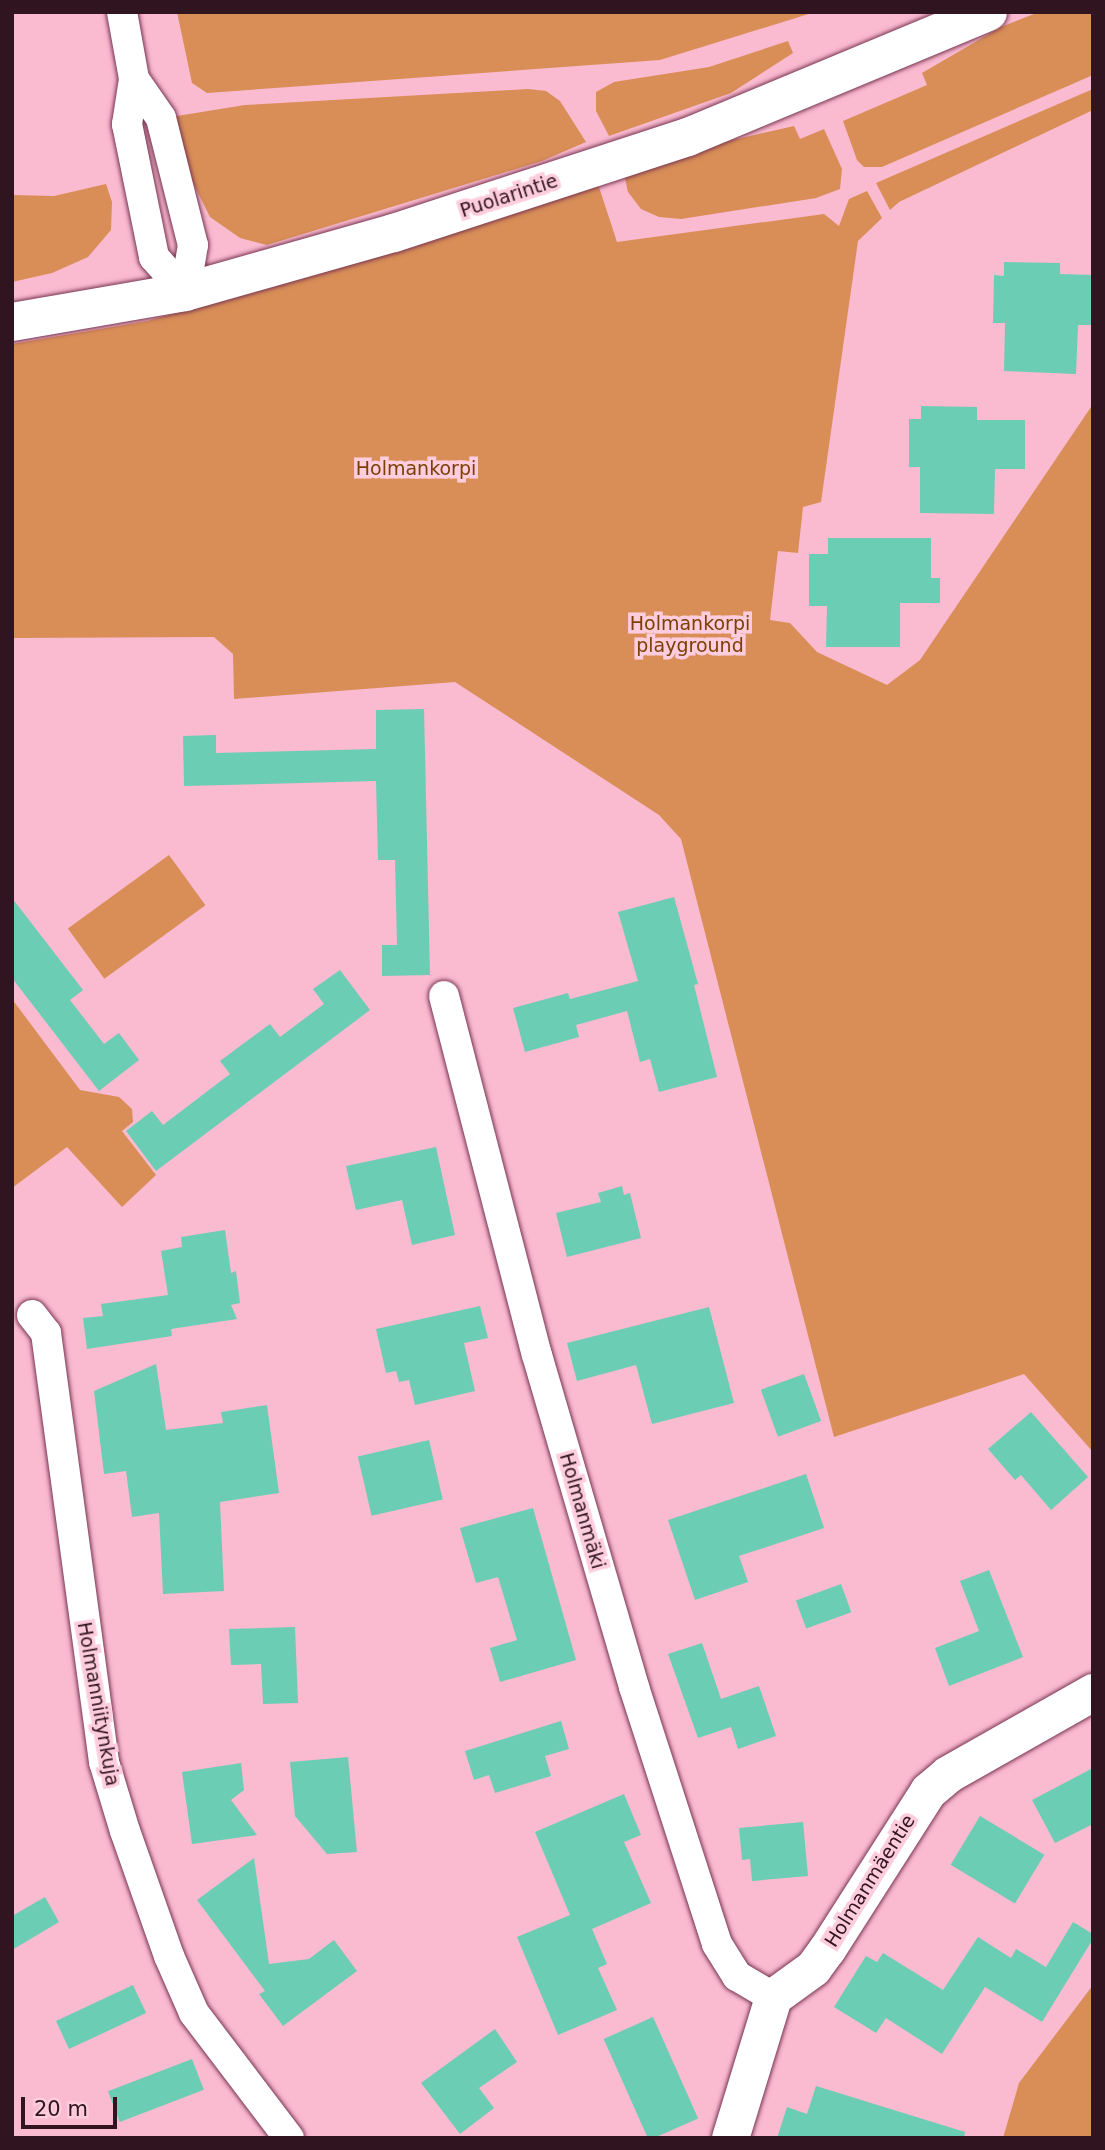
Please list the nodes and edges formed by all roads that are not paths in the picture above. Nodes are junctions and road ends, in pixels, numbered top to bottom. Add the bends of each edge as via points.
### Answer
1 (122, 12) edge
2 (988, 12) edge
3 (134, 79) junction
4 (185, 292) junction
5 (12, 322) edge
6 (444, 996) dead end
7 (32, 1315) dead end
8 (1093, 1692) edge
9 (774, 1997) junction
10 (289, 2138) edge
11 (730, 2138) edge

1 - 3 street
2 - 4 main road, Puolarintie via 688,137 394,233
3 - 4 street via 161,118 193,245
3 - 4 street via 127,124 154,257
4 - 5 main road, Puolarintie
6 - 9 street, Holmanmäki via 537,1355 634,1687 717,1944 737,1976
7 - 10 street, Holmanniitynkuja via 46,1333 104,1762 125,1831 194,2013
8 - 9 street, Holmanmäentie via 948,1774 928,1791 813,1968
9 - 11 street

